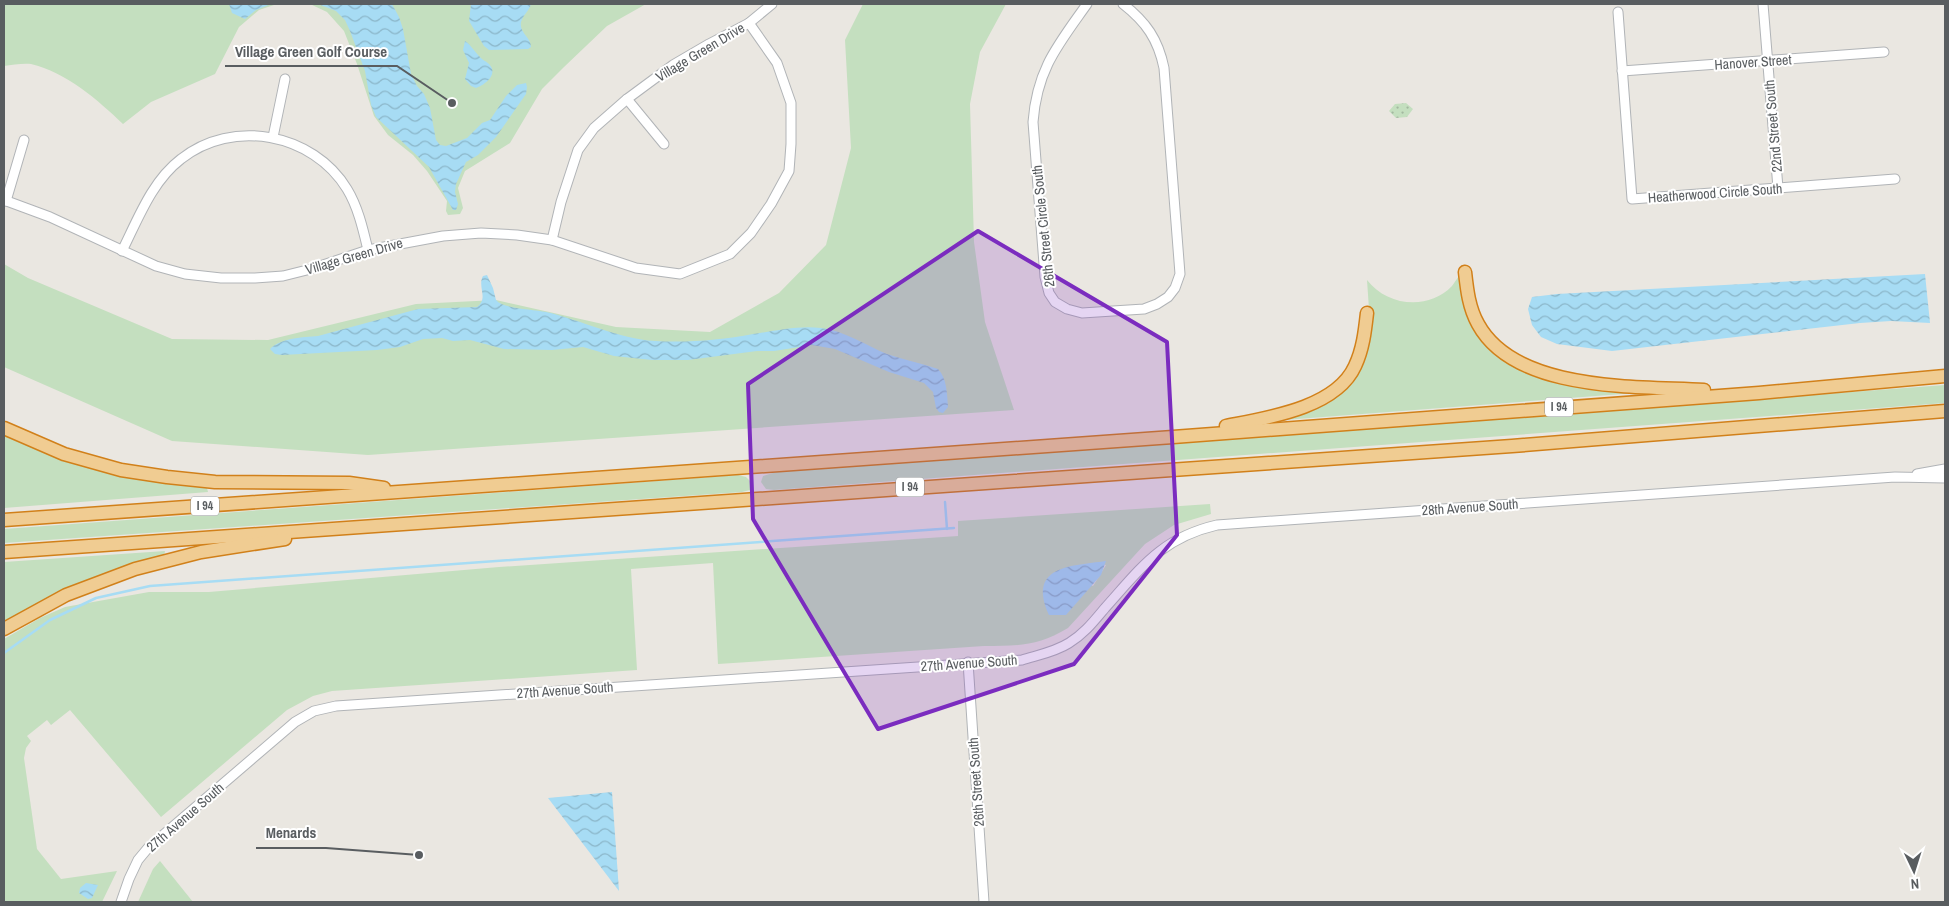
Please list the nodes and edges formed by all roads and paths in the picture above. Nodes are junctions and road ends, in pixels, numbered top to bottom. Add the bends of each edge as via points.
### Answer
1 (772, 4) edge
2 (1087, 4) edge
3 (1123, 4) edge
4 (1763, 4) edge
5 (1618, 12) dead end
6 (749, 23) junction
7 (1884, 52) dead end
8 (1768, 60) junction
9 (1622, 71) junction
10 (285, 79) dead end
11 (626, 99) junction
12 (273, 137) junction
13 (24, 140) dead end
14 (664, 144) dead end
15 (1895, 179) dead end
16 (1778, 188) junction
17 (5, 201) edge
18 (552, 240) junction
19 (368, 250) junction
20 (122, 251) junction
21 (1465, 272) dead end
22 (1367, 313) dead end
23 (1945, 376) edge
24 (1759, 393) junction
25 (1945, 411) edge
26 (4, 428) edge
27 (1174, 437) junction
28 (1945, 469) edge
29 (1895, 478) junction
30 (1945, 478) edge
31 (406, 491) junction
32 (4, 520) edge
33 (377, 525) junction
34 (4, 552) edge
35 (4, 629) edge
36 (1086, 630) joint
37 (968, 662) junction
38 (121, 902) edge
39 (984, 902) edge

1 - 6 street, Village Green Drive
2 - 3 street, 26th Street Circle South via 1048,61 1034,106 1033,122 1049,293 1066,309 1082,313 1144,309 1157,304 1175,288 1180,274 1164,68 1152,34 1139,16
4 - 8 street, 22nd Street South
5 - 9 street, Heatherwood Circle South
6 - 11 street, Village Green Drive via 680,61
6 - 18 street via 778,63 791,103 789,171 751,233 730,254 680,274 636,268
7 - 8 street, Hanover Street
8 - 9 street, Hanover Street
8 - 16 street, 22nd Street South
9 - 16 street, Heatherwood Circle South via 1632,199
10 - 12 street
11 - 14 street
11 - 18 street, Village Green Drive via 594,128 578,150
12 - 19 street via 313,154 334,170 348,189
12 - 20 street via 226,138 201,146 181,159 162,176
13 - 17 street, Village Green Drive
15 - 16 street, Heatherwood Circle South
17 - 20 street, Village Green Drive via 50,217
18 - 19 street, Village Green Drive via 481,233 443,236
19 - 20 street, Village Green Drive via 283,276 255,278 186,274 156,266
21 - 24 highway via 1469,303 1478,325 1501,353 1543,373 1592,384
22 - 27 highway via 1364,338 1354,368 1335,392 1294,411
23 - 24 highway, I 94
24 - 27 highway, I 94
25 - 33 highway, I 94 via 1512,446
26 - 31 highway via 64,454 121,470 215,482 349,483
27 - 31 highway, I 94
28 - 29 street, 28th Avenue South
29 - 30 street, 28th Avenue South
29 - 36 street, 28th Avenue South via 1217,525 1183,536 1152,555
31 - 32 highway, I 94
33 - 34 highway, I 94
33 - 35 highway via 201,552 135,569 66,595
36 - 37 street, 27th Avenue South via 1050,652 1022,660
37 - 38 street, 27th Avenue South via 336,706 314,712 295,722 148,848 138,860
37 - 39 street, 26th Street South

